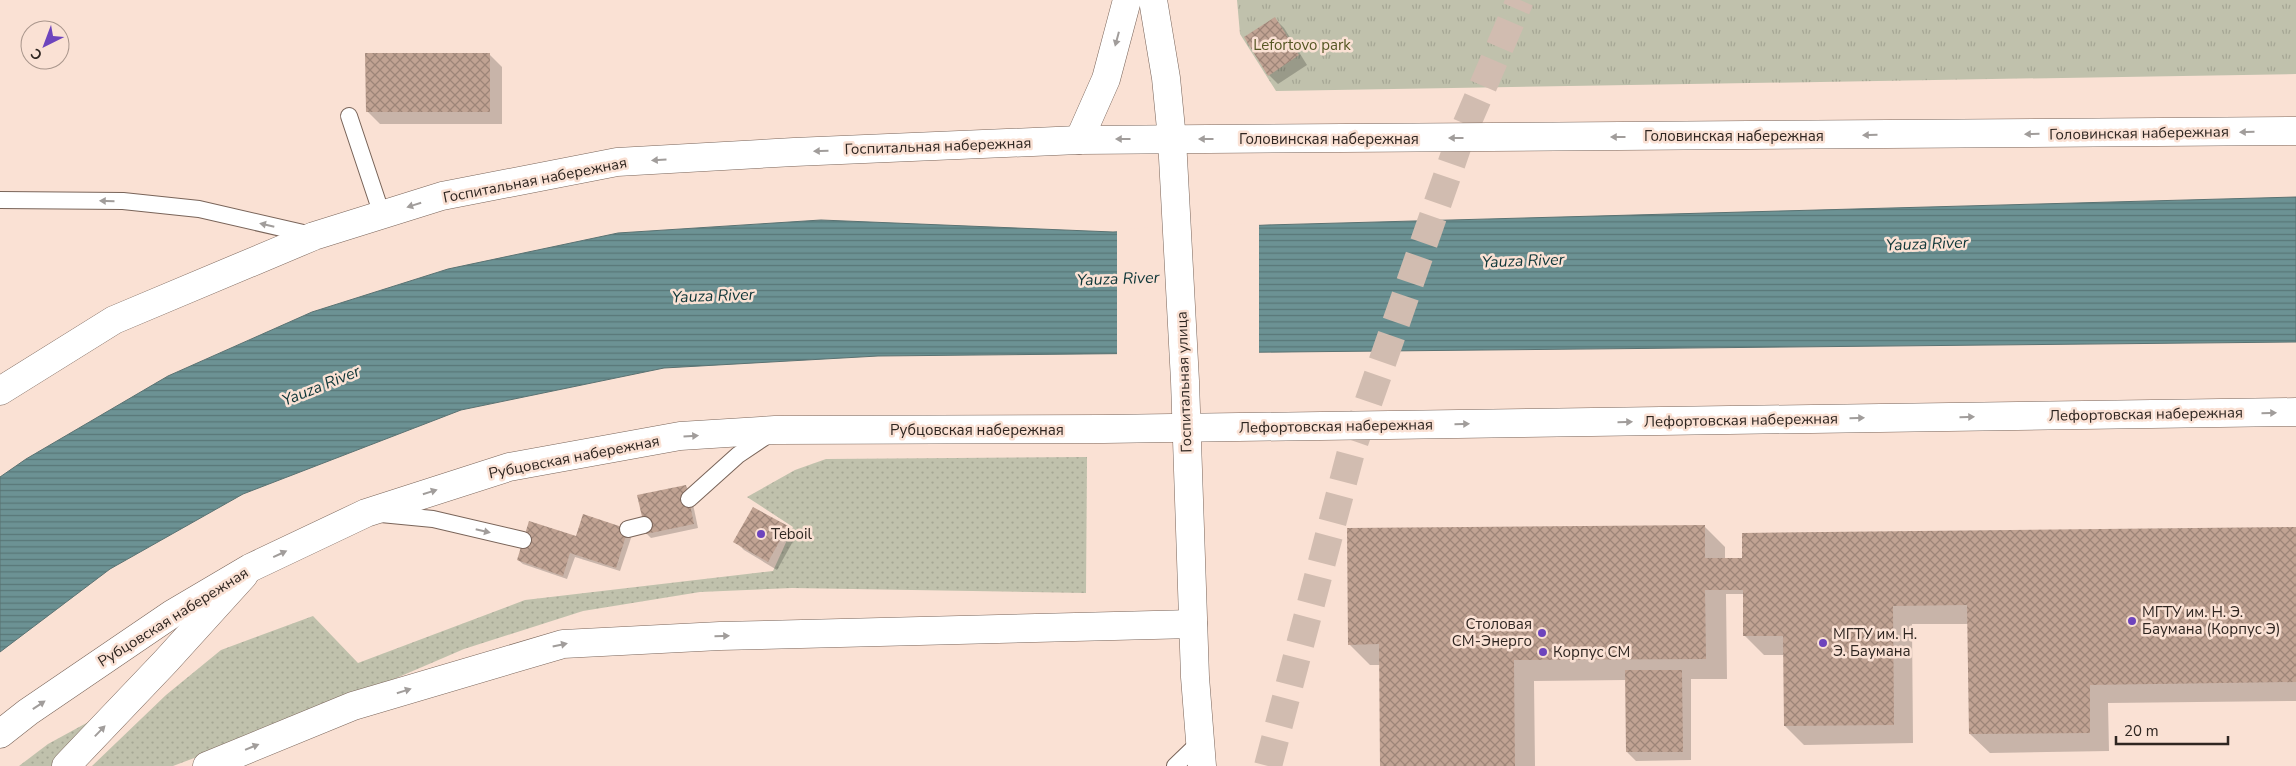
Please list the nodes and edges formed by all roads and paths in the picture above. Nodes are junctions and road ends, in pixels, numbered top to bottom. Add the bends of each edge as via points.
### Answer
1 (1127, 0) edge
2 (1153, 0) edge
3 (348, 116) dead end
4 (2296, 131) edge
5 (1172, 139) junction
6 (1079, 140) junction
7 (0, 200) edge
8 (382, 215) junction
9 (314, 236) junction
10 (0, 390) edge
11 (2296, 412) edge
12 (1186, 428) junction
13 (775, 430) junction
14 (689, 498) dead end
15 (366, 513) junction
16 (523, 540) dead end
17 (250, 568) junction
18 (1193, 624) junction
19 (0, 734) edge
20 (1201, 754) edge
21 (66, 766) edge
22 (207, 766) edge
23 (1176, 766) edge

1 -> 6 main road via 1106,79
2 - 5 main road, Госпитальная улица
3 - 8 lane
4 -> 5 main road, Головинская набережная
5 -> 6 main road, Госпитальная набережная
5 - 12 main road, Госпитальная улица
6 -> 8 main road, Госпитальная набережная via 617,162 442,196
9 -> 7 lane via 190,208 123,201
8 - 9 main road, Госпитальная набережная
9 - 10 main road, Госпитальная набережная via 114,320
12 -> 11 main road, Лефортовская набережная
12 - 13 main road, Рубцовская набережная
12 - 18 main road, Госпитальная улица
13 - 14 lane via 738,456
15 -> 13 main road, Рубцовская набережная via 509,467 680,436
15 -> 16 lane via 433,519
17 -> 15 main road, Рубцовская набережная
19 -> 17 main road, Рубцовская набережная via 172,614
21 -> 17 main road
18 - 20 main road, Госпитальная улица
22 -> 18 main road via 353,706 563,644 720,636
20 - 23 lane

